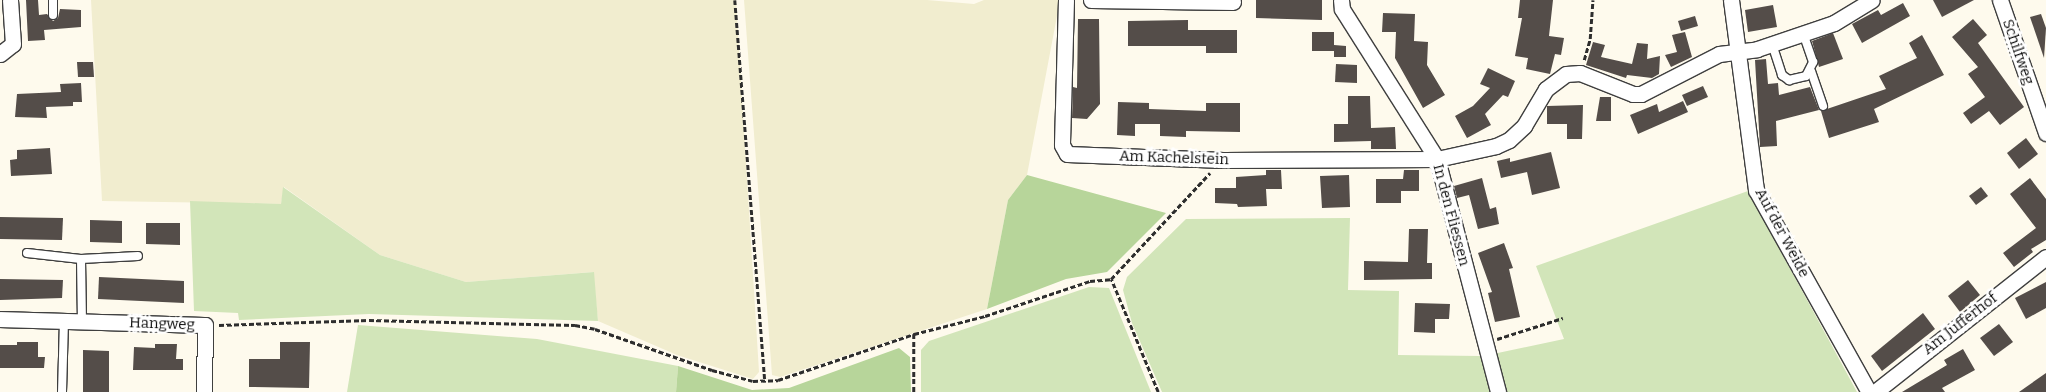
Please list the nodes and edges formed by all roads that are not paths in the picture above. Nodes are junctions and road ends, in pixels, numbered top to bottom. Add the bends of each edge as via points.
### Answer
1 (10, 0) edge
2 (53, 0) edge
3 (1066, 0) edge
4 (1091, 0) edge
5 (1341, 0) edge
6 (1731, 0) edge
7 (1872, 0) edge
8 (2000, 0) edge
9 (1233, 2) dead end
10 (54, 15) dead end
11 (1803, 33) junction
12 (1772, 44) junction
13 (1737, 51) junction
14 (0, 54) edge
15 (1811, 70) junction
16 (1823, 106) dead end
17 (2046, 133) edge
18 (1437, 159) junction
19 (27, 253) dead end
20 (138, 256) dead end
21 (2046, 257) edge
22 (81, 259) junction
23 (0, 319) edge
24 (64, 321) junction
25 (82, 321) junction
26 (62, 392) edge
27 (204, 392) edge
28 (1498, 392) edge
29 (1869, 392) edge
30 (1875, 392) edge

1 - 14 street via 13,44
2 - 10 lane
3 - 18 street, Am Kachelstein via 1062,144 1067,154 1223,160
4 - 9 street
5 - 18 street, In den Fliessen via 1342,9
6 - 13 street, Auf der Weide
7 - 11 street via 1834,22
8 - 17 street, Schilfweg
11 - 12 street
11 - 15 lane via 1813,62
12 - 13 street
12 - 15 lane via 1782,75 1796,80
13 - 18 street, Am Kachelstein via 1719,54 1642,94 1633,94 1580,73 1566,74 1546,89 1524,126 1509,140
13 - 29 street, Auf der Weide via 1756,190
15 - 16 lane
18 - 28 street, In den Fliessen
19 - 22 lane
20 - 22 lane
21 - 30 street, Am Jufferhof
22 - 25 lane
23 - 24 street, Hangweg
24 - 25 street, Hangweg
24 - 26 lane
25 - 27 street, Hangweg via 205,325

